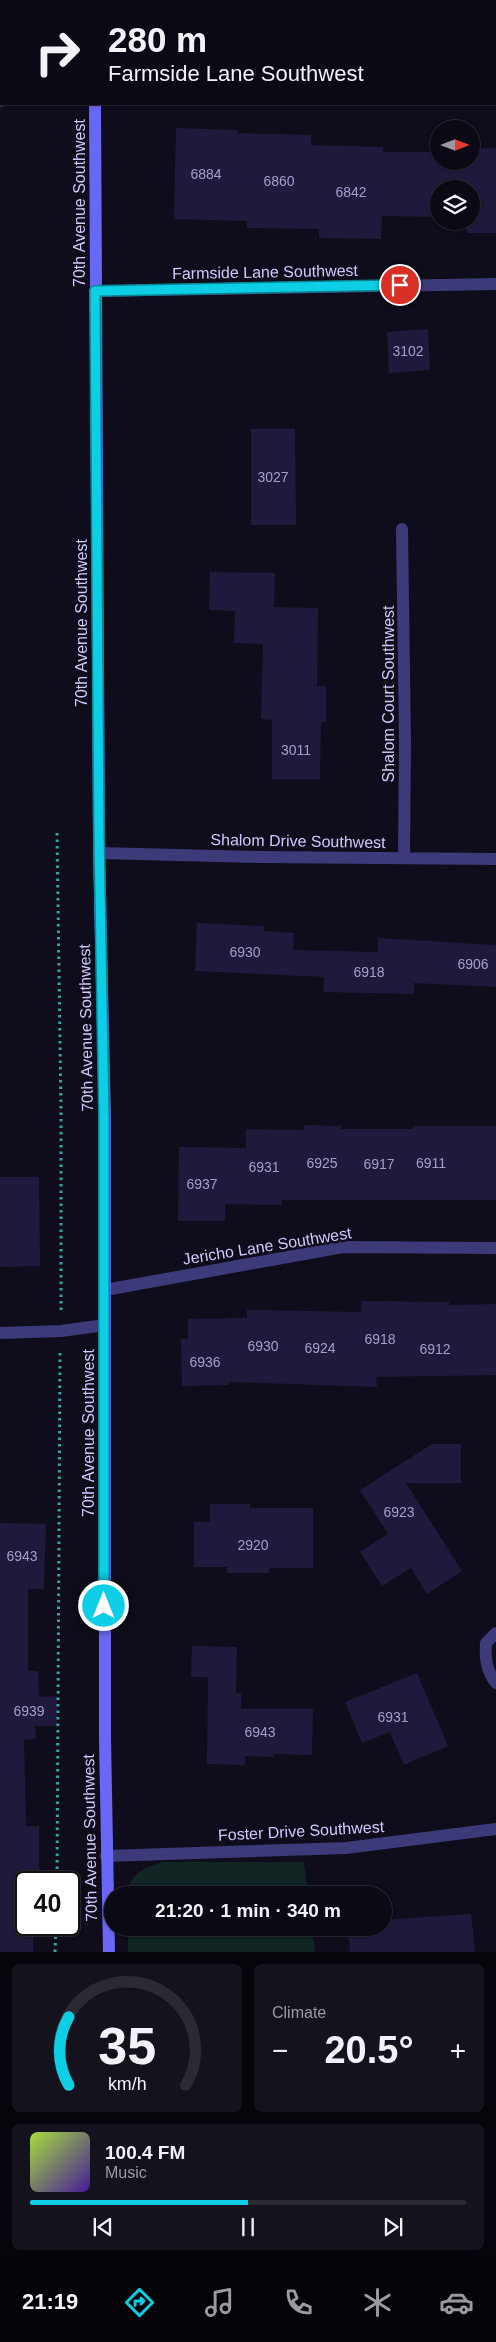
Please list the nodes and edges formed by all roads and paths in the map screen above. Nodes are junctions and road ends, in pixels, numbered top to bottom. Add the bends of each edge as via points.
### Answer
1 (96, 105) edge
2 (496, 284) edge
3 (95, 291) junction
4 (402, 529) dead end
5 (57, 833) dead end
6 (99, 853) junction
7 (404, 858) junction
8 (496, 859) edge
9 (496, 1248) edge
10 (104, 1290) junction
11 (104, 1325) junction
12 (61, 1331) junction
13 (0, 1333) edge
14 (496, 1633) edge
15 (496, 1683) edge
16 (496, 1829) edge
17 (106, 1856) junction
18 (57, 1871) edge
19 (56, 1936) edge
20 (55, 1952) edge
21 (109, 1952) edge

1 - 3 street, 70th Avenue Southwest
2 - 3 street, Farmside Lane Southwest
3 - 6 street, 70th Avenue Southwest
4 - 7 street, Shalom Court Southwest
5 - 12 path
6 - 7 street, Shalom Drive Southwest
6 - 10 street, 70th Avenue Southwest
7 - 8 street, Shalom Drive Southwest
9 - 10 street, Jericho Lane Southwest via 343,1247
10 - 11 street, 70th Avenue Southwest
11 - 12 street
11 - 17 street, 70th Avenue Southwest
12 - 13 street
12 - 18 path
14 - 15 street via 486,1642 485,1658 490,1676
16 - 17 street, Foster Drive Southwest via 346,1848
17 - 21 street, 70th Avenue Southwest
19 - 20 path

